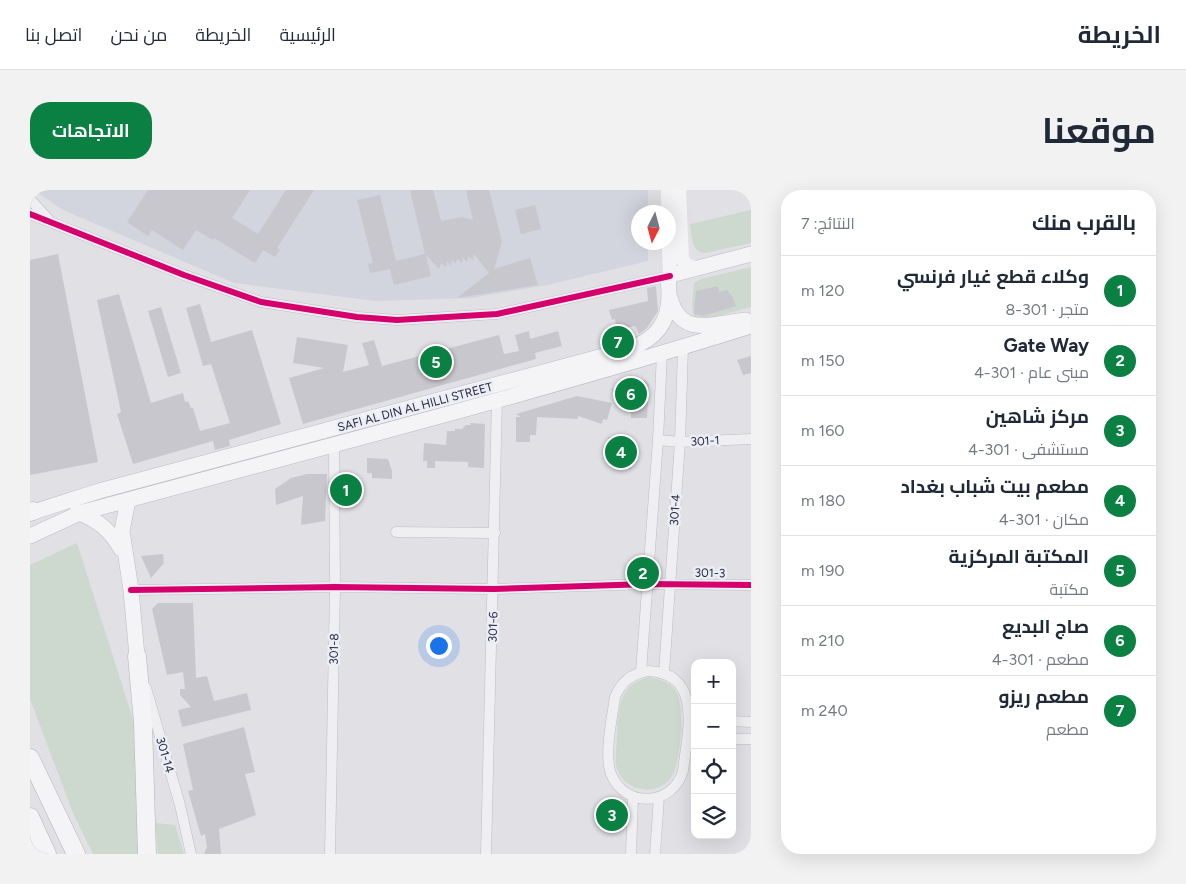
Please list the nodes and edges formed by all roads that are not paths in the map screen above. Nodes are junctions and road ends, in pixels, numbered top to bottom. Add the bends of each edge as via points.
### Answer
1 (668, 190) edge
2 (679, 190) edge
3 (30, 199) edge
4 (668, 205) edge
5 (30, 214) edge
6 (51, 222) junction
7 (669, 250) edge
8 (751, 254) edge
9 (695, 268) junction
10 (670, 280) junction
11 (751, 319) edge
12 (751, 326) edge
13 (683, 348) junction
14 (662, 353) junction
15 (497, 399) junction
16 (751, 439) edge
17 (658, 440) junction
18 (680, 442) junction
19 (334, 444) junction
20 (128, 500) junction
21 (31, 512) edge
22 (80, 513) junction
23 (396, 532) dead end
24 (495, 533) junction
25 (30, 536) edge
26 (124, 555) junction
27 (648, 584) junction
28 (670, 584) junction
29 (751, 585) edge
30 (335, 587) junction
31 (494, 589) junction
32 (131, 590) junction
33 (137, 656) junction
34 (642, 672) junction
35 (664, 673) junction
36 (691, 721) edge
37 (736, 722) edge
38 (751, 722) edge
39 (691, 739) edge
40 (736, 739) edge
41 (751, 739) edge
42 (30, 758) edge
43 (633, 797) junction
44 (659, 797) junction
45 (30, 817) edge
46 (45, 851) edge
47 (76, 854) edge
48 (147, 854) edge
49 (191, 854) edge
50 (330, 854) edge
51 (486, 854) edge
52 (631, 854) edge
53 (655, 854) edge

1 - 4 street
2 - 9 street via 682,258 686,265
3 - 6 street
5 - 6 street
6 - 10 street via 261,302 357,317 405,320 497,314
7 - 10 street
8 - 9 main road
9 - 10 main road
10 - 11 main road via 674,309 678,316 692,325
10 - 21 main road, SAFI AL DIN AL HILLI STREET via 666,315 660,329 650,340 630,349
12 - 13 main road, SAFI AL DIN AL HILLI STREET
13 - 14 main road, SAFI AL DIN AL HILLI STREET
13 - 18 street, 301-4
14 - 15 main road, SAFI AL DIN AL HILLI STREET
14 - 17 street, 301-4
15 - 19 main road, SAFI AL DIN AL HILLI STREET
15 - 24 street, 301-6
16 - 18 street, 301-1
17 - 18 street, 301-1
17 - 27 street, 301-4
18 - 28 street, 301-4
19 - 20 main road, SAFI AL DIN AL HILLI STREET
19 - 30 street, 301-8
20 - 22 main road, SAFI AL DIN AL HILLI STREET
20 - 26 main road via 122,518
21 - 22 main road via 62,509
22 - 25 main road, SAFI AL DIN AL HILLI STREET
22 - 26 main road via 103,525
23 - 24 street
24 - 31 street, 301-6
26 - 32 main road
27 - 28 street, 301-3
27 - 31 street, 301-3
27 - 34 street, 301-4
28 - 29 street, 301-3
28 - 35 street, 301-4
30 - 31 street, 301-3
30 - 32 street, 301-3
30 - 50 street, 301-8
31 - 51 street, 301-6
32 - 33 main road
33 - 48 highway via 143,723
33 - 49 street, 301-14
34 - 35 street
34 - 43 street via 622,684 615,697 609,753 610,772 616,783
35 - 36 street via 686,693
37 - 38 street
39 - 44 street via 680,780
40 - 41 street
42 - 47 highway
43 - 44 street
43 - 52 street
44 - 53 street
45 - 46 highway

